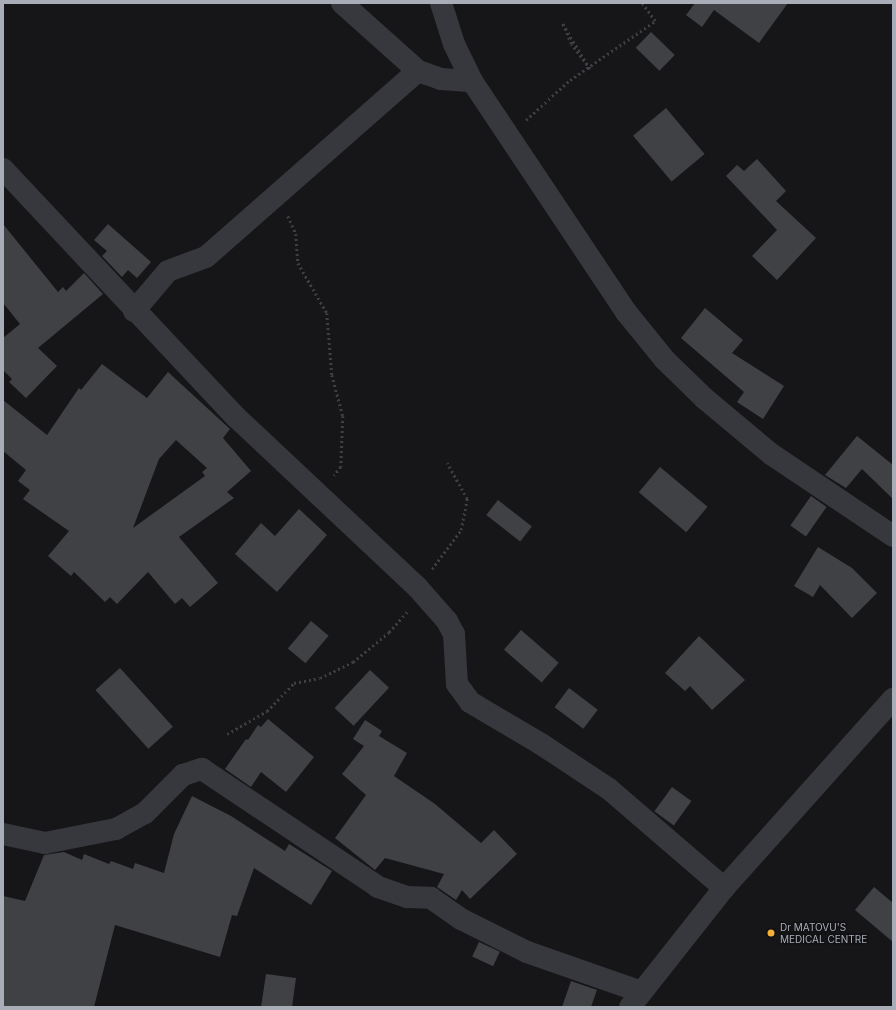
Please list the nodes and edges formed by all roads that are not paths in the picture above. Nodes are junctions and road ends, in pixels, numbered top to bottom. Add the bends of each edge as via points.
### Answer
1 (342, 3) edge
2 (441, 3) edge
3 (418, 71) junction
4 (472, 81) junction
5 (3, 169) edge
6 (134, 310) junction
7 (893, 536) edge
8 (893, 699) edge
9 (3, 834) edge
10 (724, 888) junction
11 (636, 999) edge

1 - 3 street
2 - 4 street via 454,44
3 - 4 street via 441,79
3 - 6 street via 206,257 168,271
4 - 7 street via 626,312 665,360 704,398 771,454
5 - 6 street
6 - 10 street via 236,417 418,588 454,634 457,684 470,702 541,744 609,790
8 - 10 street
9 - 11 street via 45,843 116,829 145,813 183,775 202,769 378,887 407,897 431,898 461,918 527,952
10 - 11 street

